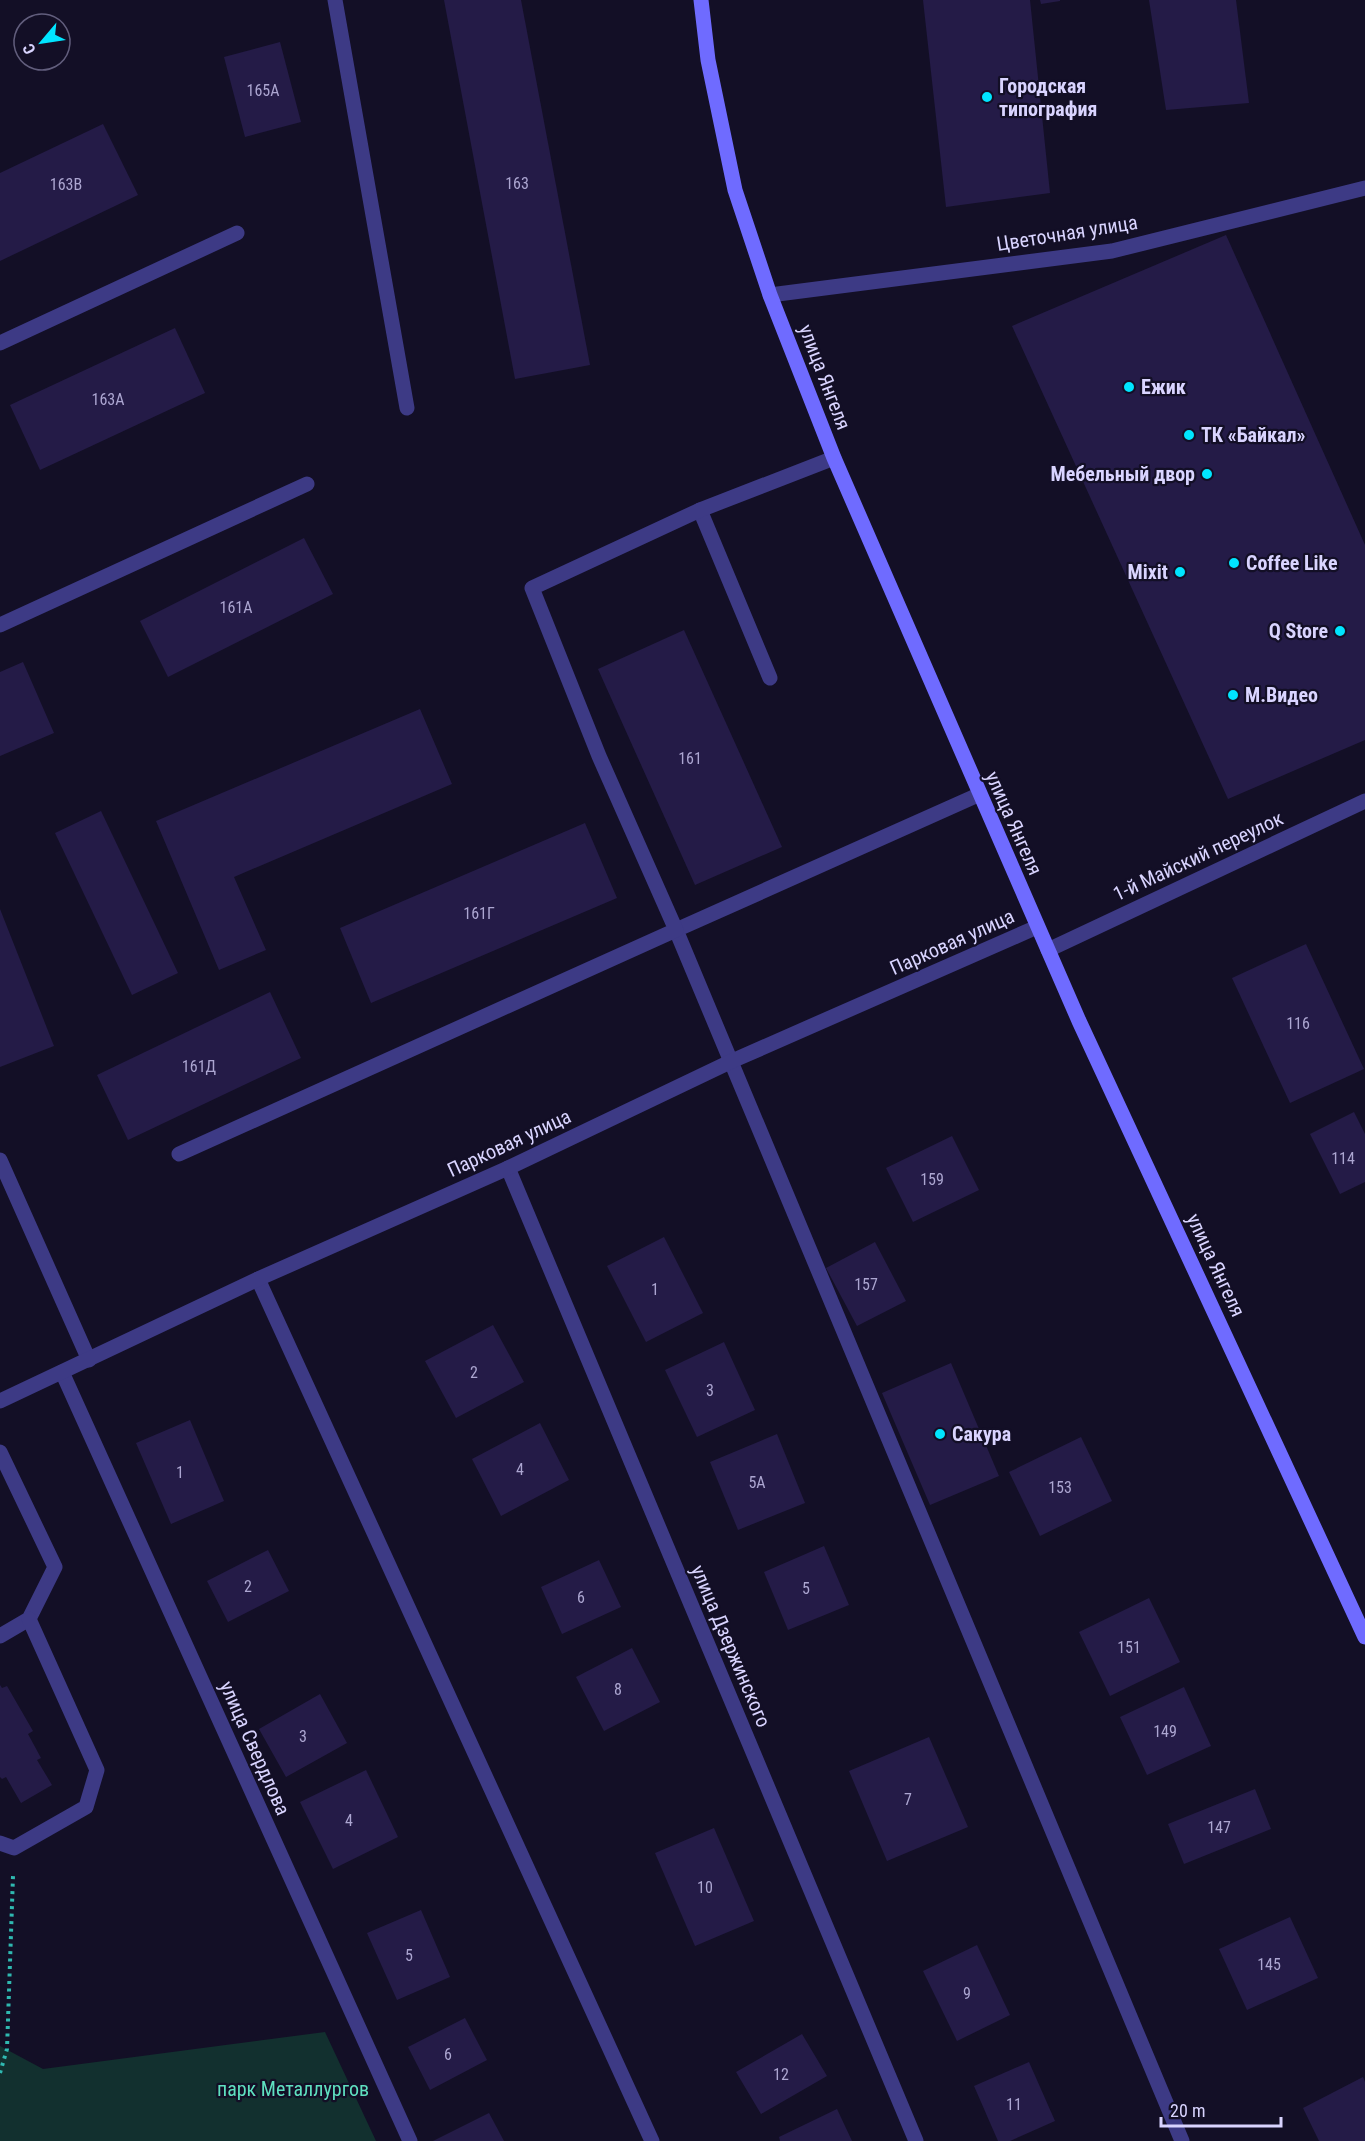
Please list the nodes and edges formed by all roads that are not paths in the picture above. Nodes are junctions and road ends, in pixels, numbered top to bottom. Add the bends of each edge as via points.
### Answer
1 (336, 0) edge
2 (701, 0) edge
3 (1365, 188) edge
4 (237, 233) dead end
5 (770, 295) junction
6 (0, 343) edge
7 (407, 408) dead end
8 (834, 458) junction
9 (307, 484) dead end
10 (700, 510) junction
11 (0, 625) edge
12 (770, 678) dead end
13 (978, 795) junction
14 (1364, 803) edge
15 (1038, 927) junction
16 (676, 930) junction
17 (1048, 950) junction
18 (732, 1061) junction
19 (179, 1154) dead end
20 (0, 1160) edge
21 (508, 1168) junction
22 (258, 1279) junction
23 (89, 1360) junction
24 (62, 1372) junction
25 (0, 1401) edge
26 (0, 1452) edge
27 (29, 1619) junction
28 (0, 1636) edge
29 (1365, 1637) edge
30 (7, 1846) edge
31 (410, 2141) edge
32 (652, 2141) edge
33 (916, 2141) edge
34 (1182, 2141) edge

1 - 7 street
2 - 5 main road, улица Янгеля via 708,60 735,190
3 - 5 street, Цветочная улица via 1112,250
4 - 6 street
5 - 8 main road, улица Янгеля
8 - 10 street
8 - 13 main road, улица Янгеля
9 - 11 street
10 - 12 street
10 - 16 street via 532,588 599,756
13 - 15 main road, улица Янгеля
13 - 16 street
14 - 17 street, 1-й Майский переулок
15 - 17 main road, улица Янгеля
15 - 18 street, Парковая улица
16 - 18 street
16 - 19 street
17 - 29 main road, улица Янгеля
18 - 21 street, Парковая улица
18 - 34 street
20 - 23 street
21 - 22 street, Парковая улица
21 - 33 street, улица Дзержинского
22 - 23 street, Парковая улица
22 - 32 street
23 - 24 street, Парковая улица
24 - 25 street, Парковая улица
24 - 31 street, улица Свердлова
26 - 27 street via 55,1567
27 - 28 street
27 - 30 street via 97,1770 86,1807

